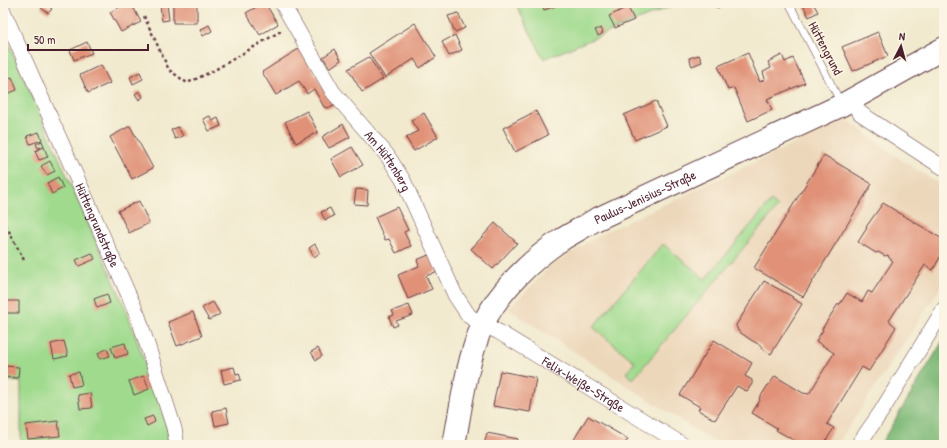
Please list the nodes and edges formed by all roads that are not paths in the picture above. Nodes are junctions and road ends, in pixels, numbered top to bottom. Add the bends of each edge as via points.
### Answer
1 (282, 3) edge
2 (789, 3) edge
3 (3, 11) edge
4 (944, 48) edge
5 (847, 102) junction
6 (944, 168) edge
7 (944, 309) edge
8 (483, 325) junction
9 (177, 445) edge
10 (454, 445) edge
11 (683, 445) edge
12 (858, 445) edge

1 - 8 street, Am Hüttenberg via 333,92 387,155 403,180 455,294 469,316
2 - 5 lane, Hüttengrund
3 - 9 street, Hüttengrundstraße via 138,316 174,428
4 - 5 main road, Paulus-Jenisius-Straße
5 - 6 street
5 - 8 main road, Paulus-Jenisius-Straße via 595,220 561,240 523,271 491,309
7 - 12 street
8 - 10 main road, Paulus-Jenisius-Straße via 468,372
8 - 11 street, Felix-Weiße-Straße via 499,332

